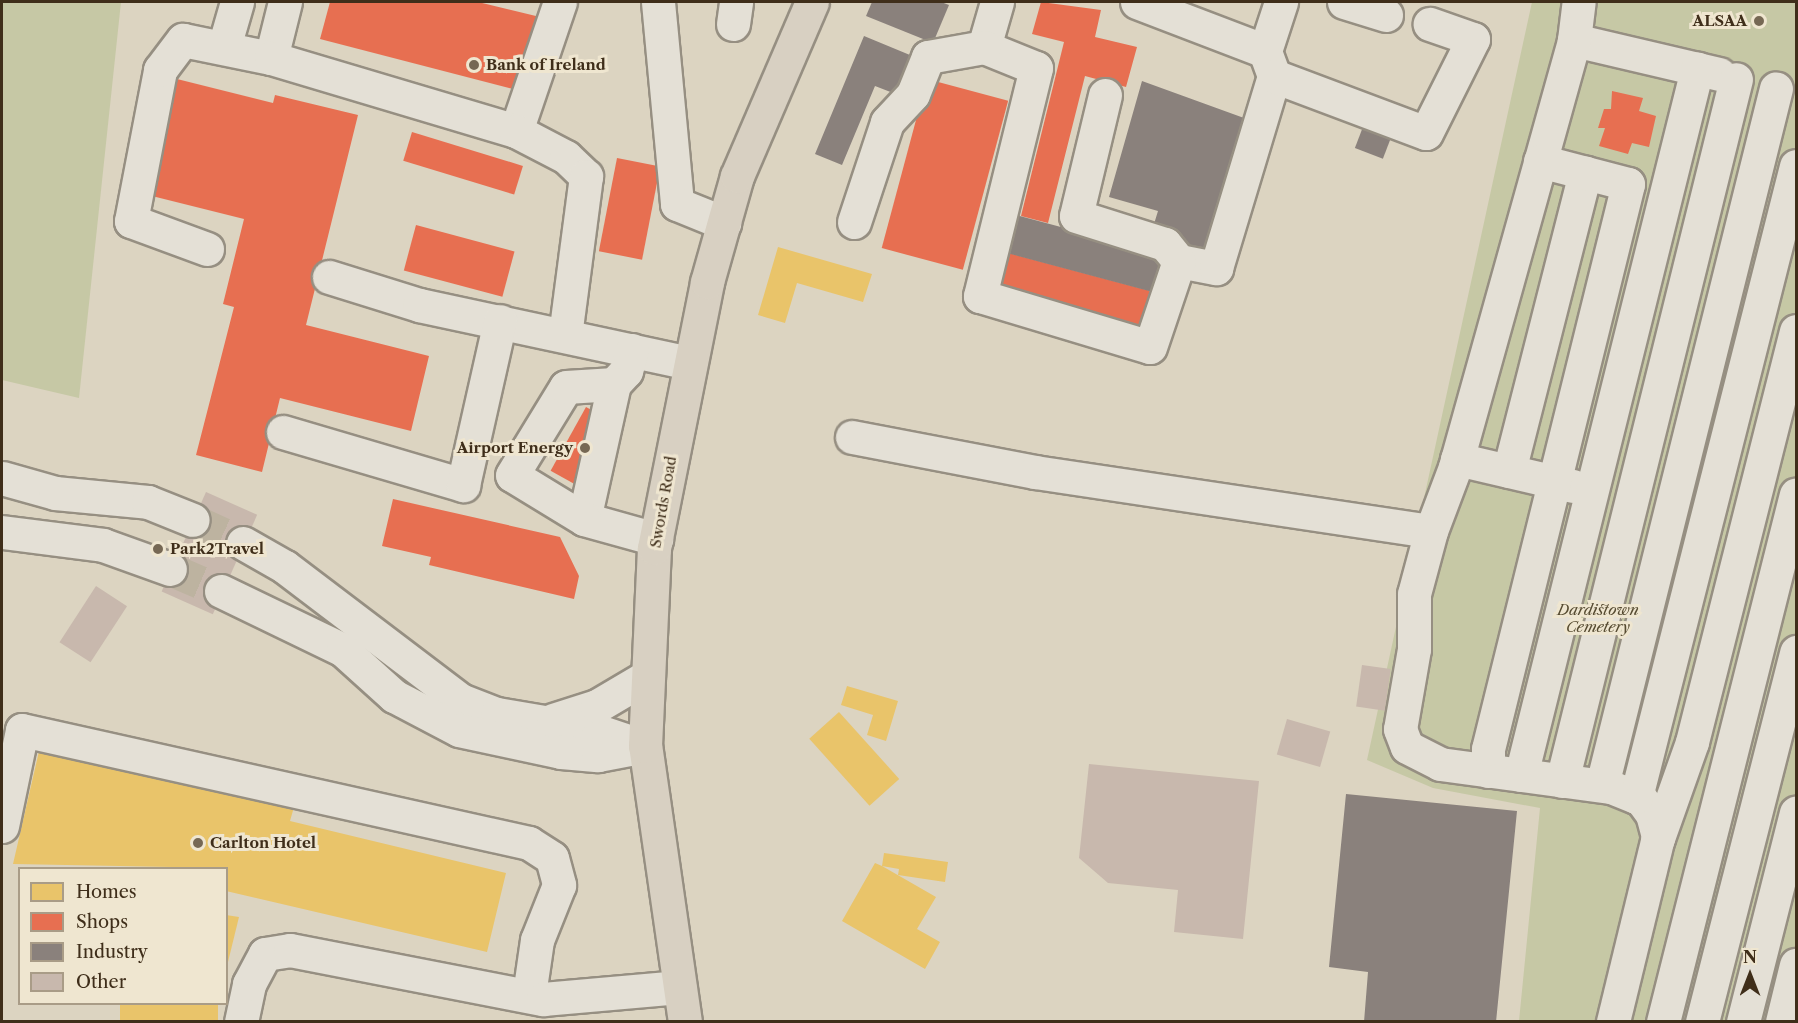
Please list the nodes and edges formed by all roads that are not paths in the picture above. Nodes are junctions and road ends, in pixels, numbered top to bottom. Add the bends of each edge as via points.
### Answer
1 (237, 2) edge
2 (285, 2) edge
3 (560, 2) edge
4 (658, 2) edge
5 (812, 2) edge
6 (997, 2) edge
7 (1137, 2) edge
8 (1281, 2) edge
9 (1344, 2) edge
10 (1579, 2) edge
11 (1386, 15) dead end
12 (1430, 24) dead end
13 (1574, 40) junction
14 (224, 47) junction
15 (984, 47) junction
16 (271, 58) junction
17 (1269, 63) junction
18 (1697, 69) junction
19 (1736, 79) junction
20 (1786, 91) edge
21 (1105, 95) dead end
22 (516, 131) junction
23 (1540, 161) junction
24 (1797, 166) edge
25 (1585, 173) junction
26 (854, 222) dead end
27 (724, 223) junction
28 (207, 249) dead end
29 (1179, 261) junction
30 (329, 277) dead end
31 (500, 321) junction
32 (1797, 331) edge
33 (565, 335) junction
34 (632, 350) junction
35 (689, 363) junction
36 (614, 384) junction
37 (284, 432) dead end
38 (852, 437) dead end
39 (1457, 459) junction
40 (1509, 471) junction
41 (2, 478) edge
42 (1552, 481) junction
43 (1593, 491) junction
44 (1797, 494) edge
45 (1630, 500) junction
46 (1670, 509) junction
47 (584, 519) junction
48 (1708, 519) junction
49 (193, 520) tunnel mouth
50 (1747, 527) junction
51 (1431, 531) junction
52 (2, 532) edge
53 (1791, 538) edge
54 (656, 539) junction
55 (243, 543) tunnel mouth
56 (170, 569) tunnel mouth
57 (221, 591) tunnel mouth
58 (1797, 652) edge
59 (646, 677) junction
60 (543, 723) junction
61 (645, 746) junction
62 (1488, 771) junction
63 (1521, 775) junction
64 (1562, 781) junction
65 (1602, 785) junction
66 (1720, 795) junction
67 (1636, 797) junction
68 (1672, 797) junction
69 (1759, 798) junction
70 (1797, 800) edge
71 (1797, 813) edge
72 (2, 826) edge
73 (1656, 843) junction
74 (1797, 965) edge
75 (679, 987) junction
76 (529, 995) junction
77 (241, 1022) edge
78 (685, 1022) edge
79 (1613, 1022) edge
80 (1663, 1022) edge
81 (1702, 1022) edge
82 (1743, 1022) edge
83 (1782, 1022) edge

1 - 14 lane
2 - 16 lane
3 - 22 lane
4 - 27 lane via 677,204
5 - 27 main road, Swords Road via 741,165
6 - 15 lane
7 - 17 lane
8 - 17 lane
9 - 11 lane
10 - 13 lane
12 - 17 lane via 1473,39 1426,133
13 - 18 lane
13 - 23 lane
14 - 16 lane
14 - 28 lane via 183,40 160,70 131,220
15 - 26 lane via 928,57 913,94 887,122
15 - 29 lane via 1036,68 980,296 1150,347
16 - 22 lane
17 - 29 lane via 1216,268
18 - 19 lane
18 - 43 lane
19 - 20 lane
19 - 45 lane
20 - 46 lane
21 - 29 lane via 1076,216 1165,244
22 - 33 lane via 566,157 586,176
23 - 25 lane
23 - 39 lane
24 - 48 lane
25 - 40 lane
25 - 42 lane via 1628,184
27 - 35 main road, Swords Road
30 - 31 lane
31 - 33 lane
31 - 37 lane via 463,485
32 - 50 lane
33 - 34 lane
34 - 35 lane
34 - 36 lane via 626,371
35 - 54 main road, Swords Road
36 - 47 lane
36 - 47 lane via 566,387 512,475
38 - 51 lane via 1035,472
39 - 40 lane
39 - 51 lane
40 - 42 lane
41 - 49 lane via 55,493 148,502
42 - 43 lane
42 - 62 lane via 1488,749
43 - 45 lane
43 - 63 lane
44 - 53 lane
45 - 46 lane
45 - 64 lane
46 - 48 lane
46 - 65 lane
47 - 54 lane
48 - 50 lane
48 - 67 lane
50 - 53 lane
50 - 68 lane
51 - 62 lane via 1414,594 1414,649 1401,729 1407,747 1440,764
52 - 56 lane via 103,545
53 - 66 lane
54 - 59 main road, Swords Road
55 - 60 lane via 285,567 460,700
57 - 61 lane via 343,650 394,696 459,730 561,752 598,755
58 - 69 lane
59 - 60 lane via 597,706
59 - 61 main road, Swords Road
60 - 61 lane via 598,731
61 - 75 main road, Swords Road
62 - 63 lane
63 - 64 lane
64 - 65 lane
65 - 67 lane
66 - 68 lane
66 - 69 lane
66 - 80 lane
67 - 73 lane via 1653,814
68 - 73 lane
69 - 70 lane
69 - 81 lane
71 - 82 lane
72 - 76 lane via 22,730 529,843 552,858 559,885 537,940
73 - 79 lane
74 - 83 lane
75 - 76 lane via 614,995
75 - 78 main road, Swords Road
76 - 77 lane via 290,950 265,954 249,984

